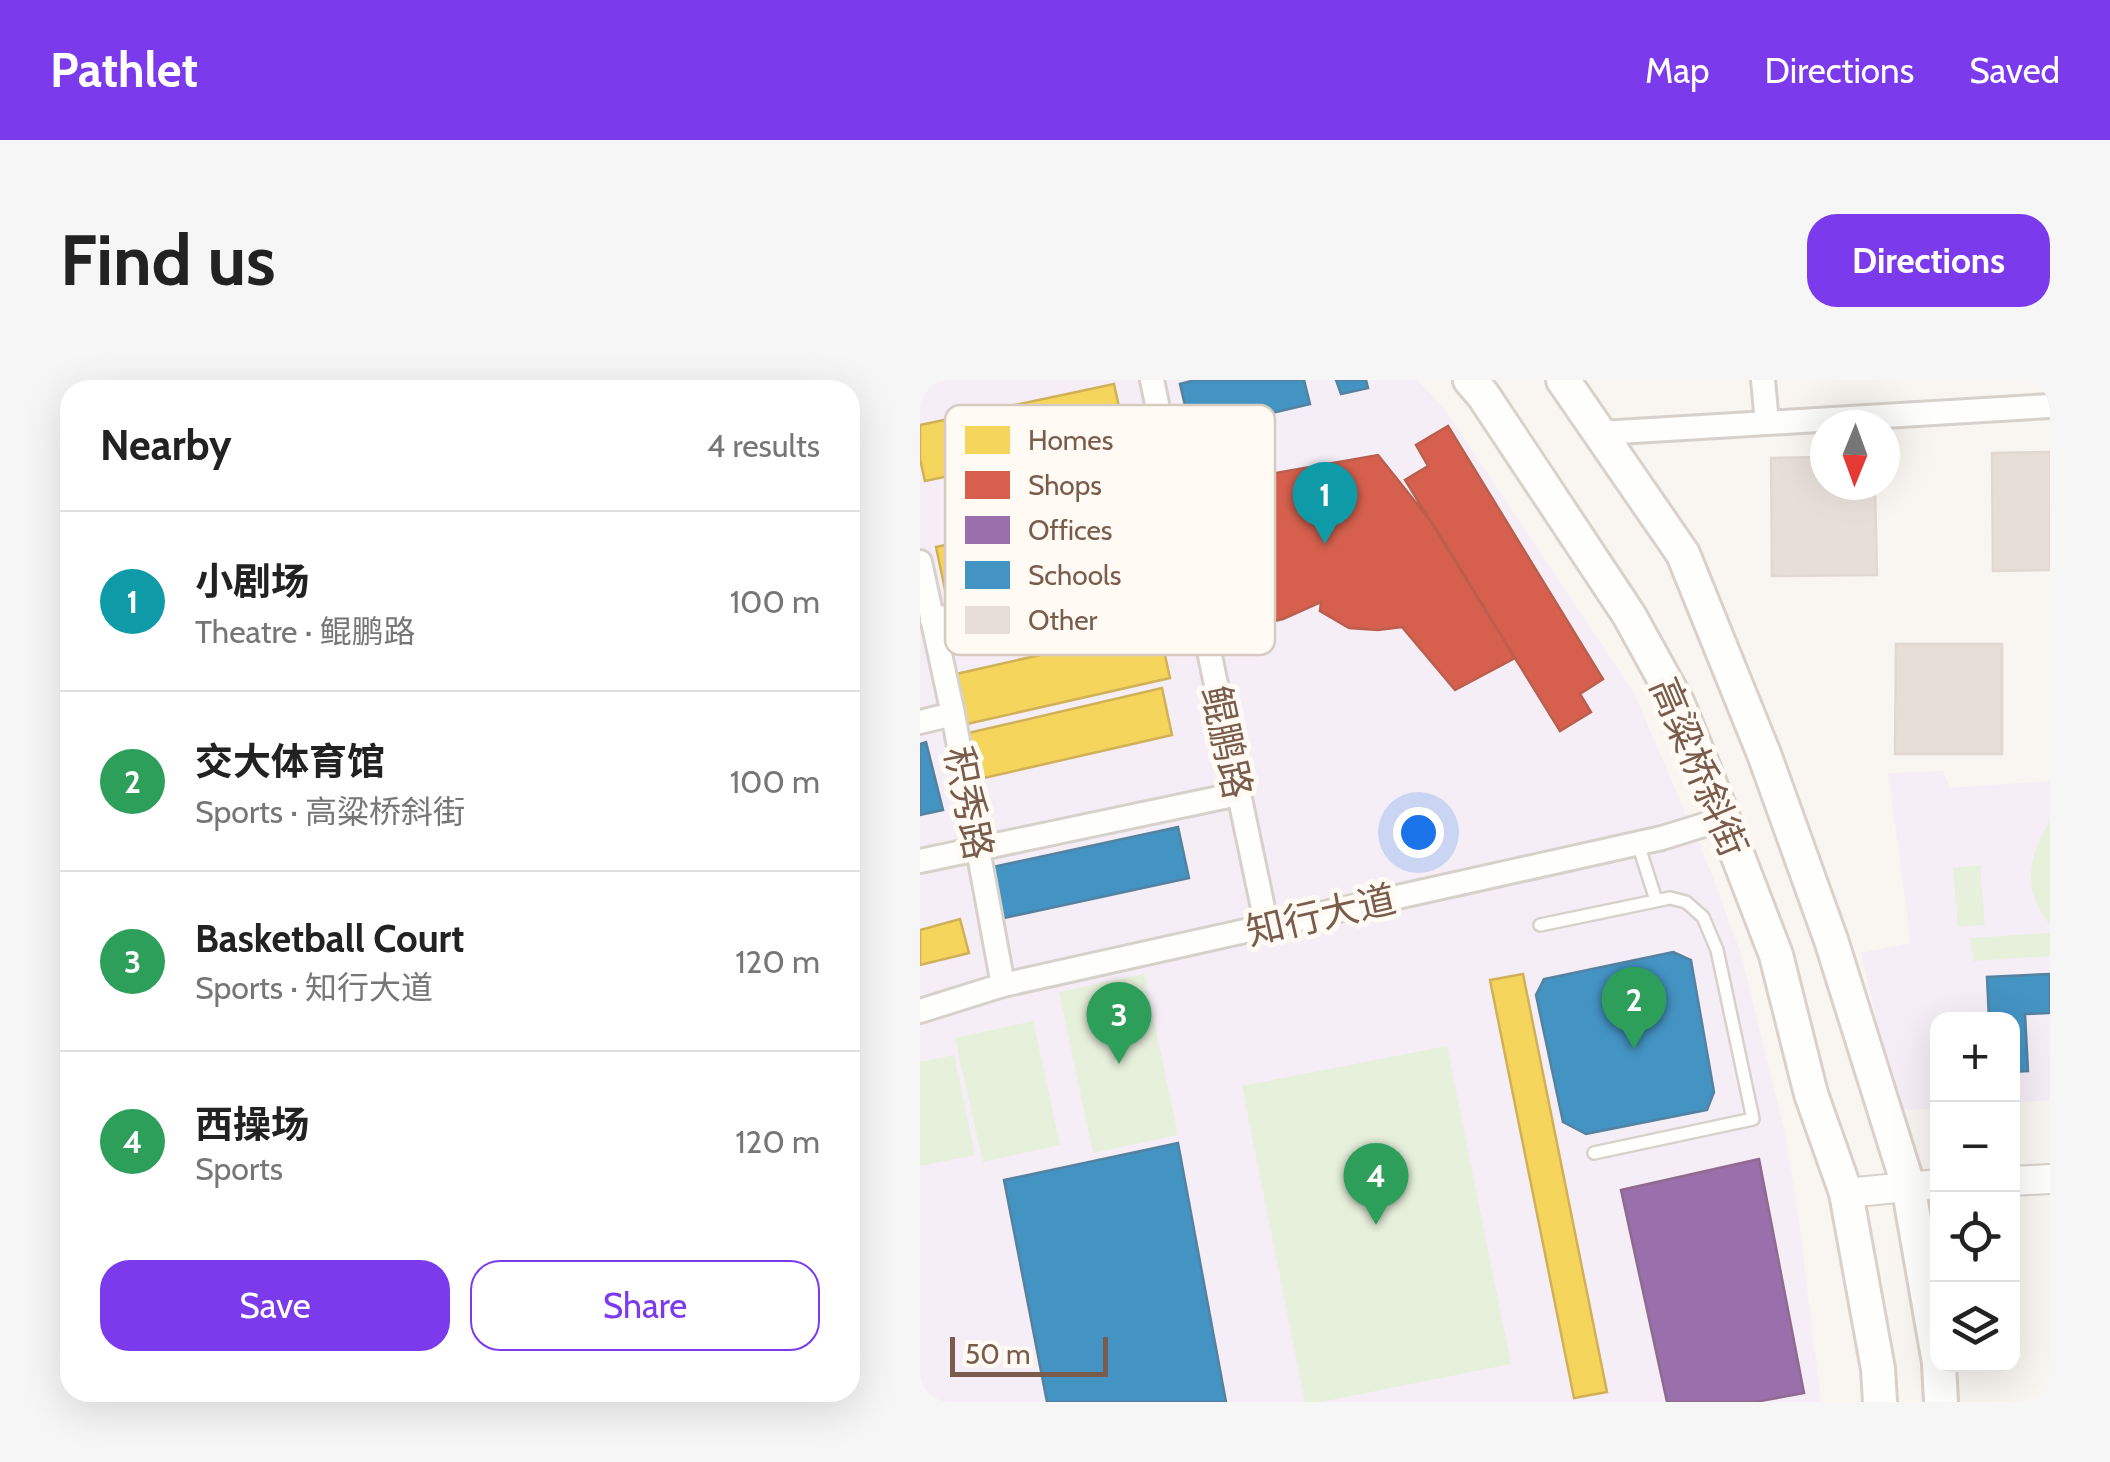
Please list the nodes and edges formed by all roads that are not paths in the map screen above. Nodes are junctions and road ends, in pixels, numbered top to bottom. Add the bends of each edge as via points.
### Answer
1 (1152, 380) edge
2 (1563, 380) edge
3 (1763, 380) edge
4 (1476, 385) edge
5 (1157, 405) edge
6 (2050, 406) edge
7 (1768, 422) junction
8 (1601, 433) junction
9 (920, 562) edge
10 (945, 617) edge
11 (932, 620) junction
12 (1208, 655) edge
13 (953, 714) junction
14 (920, 722) edge
15 (1238, 794) junction
16 (1723, 819) junction
17 (1638, 844) junction
18 (978, 848) junction
19 (920, 862) edge
20 (1656, 900) junction
21 (1540, 926) dead end
22 (1267, 927) junction
23 (1003, 985) junction
24 (920, 1010) edge
25 (1594, 1154) dead end
26 (2050, 1180) edge
27 (2020, 1181) edge
28 (1922, 1184) edge
29 (1846, 1193) junction
30 (1931, 1282) edge
31 (1939, 1372) edge
32 (1880, 1402) edge
33 (1940, 1402) edge

1 - 5 street, 鲲鹏路
2 - 8 main road, 高粱桥斜街
3 - 7 street
4 - 16 main road, 高粱桥斜街 via 1629,616 1678,704
6 - 7 street
7 - 8 street
8 - 28 main road, 高粱桥斜街 via 1682,554 1757,736
9 - 11 street, 积秀路
10 - 11 street
11 - 13 street, 积秀路
12 - 15 street, 鲲鹏路
13 - 14 street
13 - 18 street, 积秀路
15 - 18 street
15 - 22 street, 鲲鹏路
16 - 17 street, 知行大道
16 - 29 main road, 高粱桥斜街 via 1776,955 1811,1094
17 - 20 lane
17 - 22 street, 知行大道
18 - 19 street
18 - 23 street, 积秀路
20 - 21 lane
20 - 25 lane via 1686,902 1703,917 1717,950 1754,1119
22 - 23 street, 知行大道
23 - 24 street, 知行大道
26 - 27 street
28 - 29 street
28 - 30 main road, 高粱桥斜街
29 - 32 main road, 高粱桥斜街
31 - 33 main road, 高粱桥斜街

